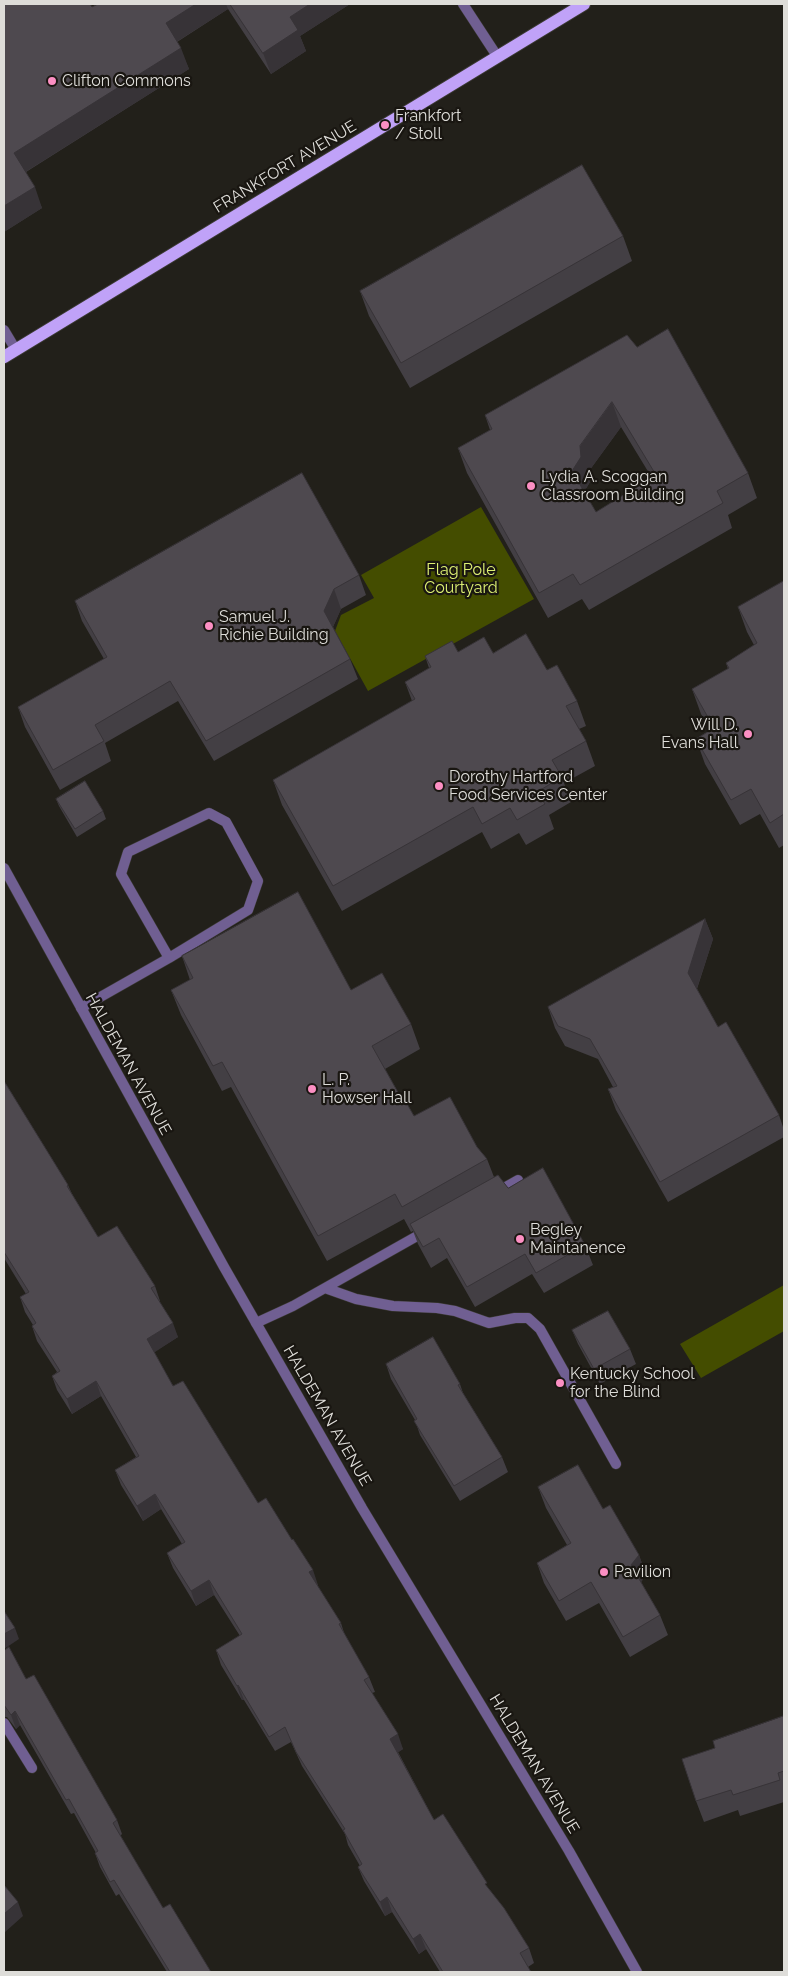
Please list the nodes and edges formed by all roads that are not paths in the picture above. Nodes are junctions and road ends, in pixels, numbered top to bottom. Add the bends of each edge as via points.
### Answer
1 (463, 4) edge
2 (584, 4) edge
3 (497, 56) junction
4 (4, 330) edge
5 (16, 350) junction
6 (4, 357) edge
7 (4, 868) edge
8 (169, 958) junction
9 (80, 1008) junction
10 (518, 1180) edge
11 (485, 1199) edge
12 (434, 1227) edge
13 (325, 1288) junction
14 (256, 1323) junction
15 (616, 1464) dead end
16 (4, 1723) edge
17 (32, 1768) dead end
18 (637, 1972) edge

1 - 3 street
2 - 3 main road, FRANKFORT AVENUE
3 - 5 main road, FRANKFORT AVENUE
4 - 5 street
5 - 6 main road, FRANKFORT AVENUE
7 - 9 street, HALDEMAN AVENUE
8 - 8 street via 248,910 258,881 226,822 209,813 128,852 122,874
8 - 9 street
9 - 14 street, HALDEMAN AVENUE
10 - 11 street
12 - 13 street
13 - 14 street
13 - 15 street via 356,1299 393,1306 455,1311 489,1323 528,1318 540,1329
14 - 18 street, HALDEMAN AVENUE via 362,1508 569,1851
16 - 17 street

